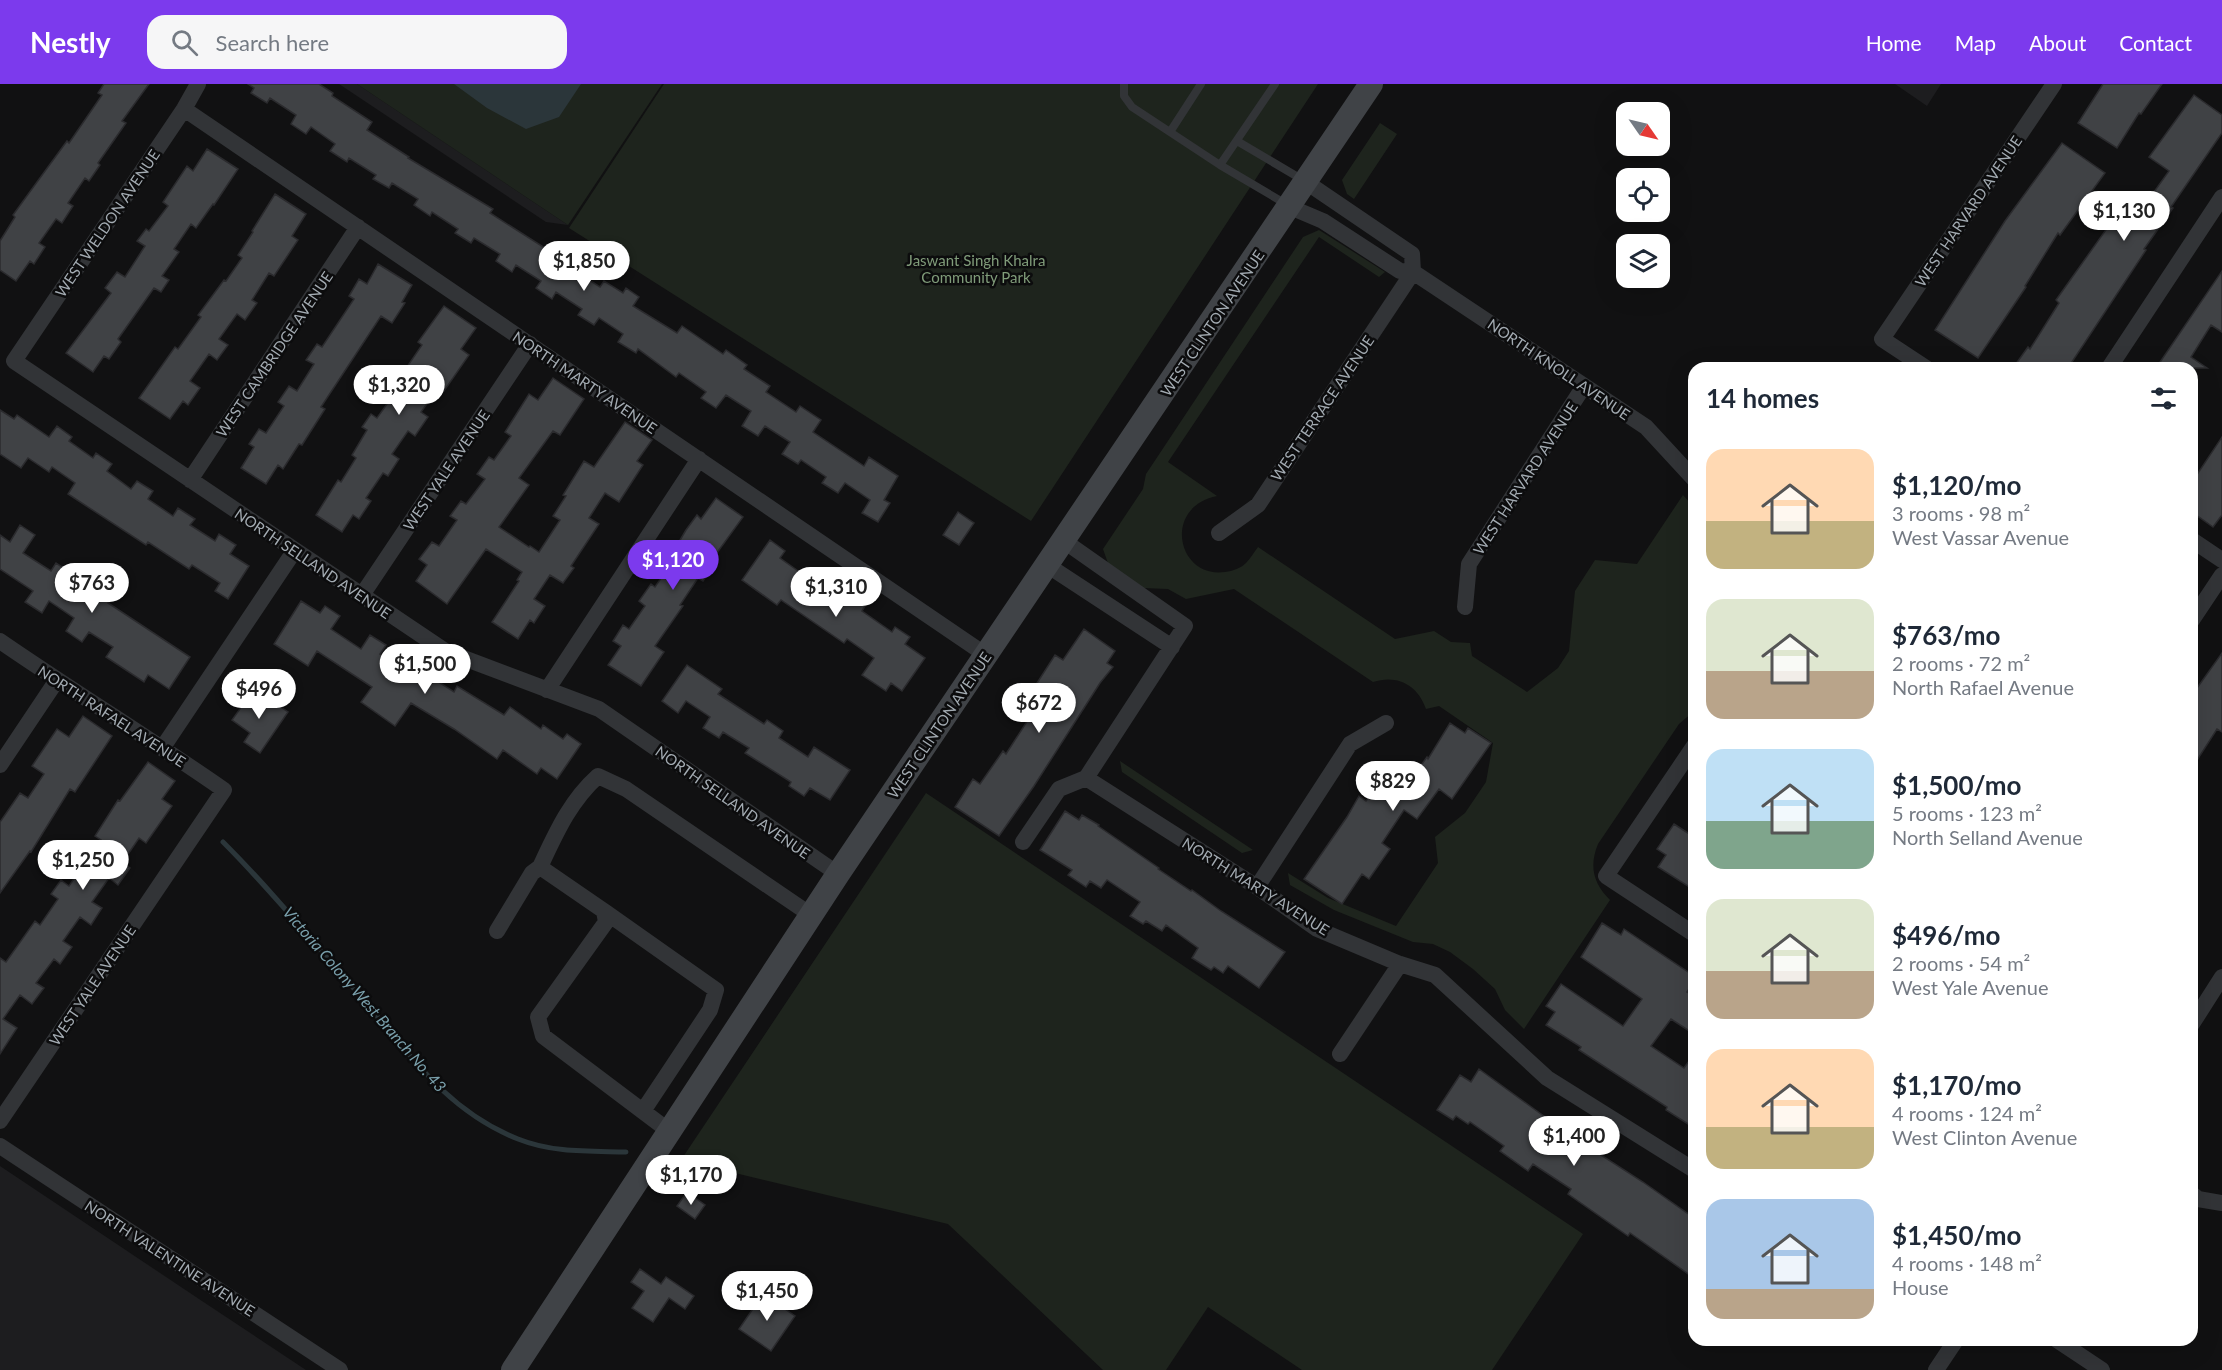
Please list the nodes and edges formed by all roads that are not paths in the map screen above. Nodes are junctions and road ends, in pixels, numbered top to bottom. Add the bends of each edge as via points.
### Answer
1 (198, 84) edge
2 (1125, 84) edge
3 (1201, 84) edge
4 (1275, 84) edge
5 (1371, 84) edge
6 (2054, 84) edge
7 (184, 109) junction
8 (1170, 132) junction
9 (1237, 141) junction
10 (1220, 165) junction
11 (1306, 182) junction
12 (2222, 197) edge
13 (1290, 207) junction
14 (358, 227) junction
15 (1413, 272) junction
16 (530, 344) junction
17 (14, 361) joint
18 (1917, 362) edge
19 (2113, 362) edge
20 (1584, 386) junction
21 (699, 459) junction
22 (1688, 472) edge
23 (190, 480) junction
24 (1219, 533) dead end
25 (1064, 541) junction
26 (2198, 544) edge
27 (295, 550) junction
28 (2222, 560) edge
29 (1047, 566) junction
30 (2222, 575) edge
31 (362, 596) junction
32 (1465, 607) dead end
33 (2198, 611) edge
34 (0, 641) edge
35 (1172, 647) junction
36 (986, 655) junction
37 (57, 680) junction
38 (547, 690) junction
39 (1386, 723) dead end
40 (163, 747) junction
41 (1688, 755) edge
42 (0, 765) edge
43 (1086, 778) junction
44 (224, 790) joint
45 (1023, 842) dead end
46 (540, 867) junction
47 (838, 874) junction
48 (1257, 887) junction
49 (604, 911) junction
50 (811, 915) junction
51 (1688, 930) edge
52 (497, 931) dead end
53 (1400, 964) junction
54 (2222, 976) edge
55 (2198, 1014) edge
56 (1340, 1054) dead end
57 (643, 1111) junction
58 (0, 1121) edge
59 (669, 1131) junction
60 (0, 1146) edge
61 (1688, 1166) edge
62 (2198, 1199) edge
63 (2222, 1203) edge
64 (1952, 1346) edge
65 (2066, 1346) edge
66 (339, 1370) edge
67 (513, 1370) edge
68 (1936, 1370) edge
69 (2102, 1370) edge

1 - 7 street, WEST WELDON AVENUE
2 - 8 lane via 1124,96 1132,107
3 - 8 lane
4 - 9 lane
5 - 11 main road, WEST CLINTON AVENUE
6 - 18 street, WEST HARVARD AVENUE via 1882,339
7 - 14 street, NORTH MARTY AVENUE
7 - 17 street, WEST WELDON AVENUE
8 - 10 lane
9 - 10 lane
9 - 11 lane
10 - 13 lane
11 - 13 main road, WEST CLINTON AVENUE
11 - 15 street via 1412,254
12 - 19 street
13 - 15 street, NORTH KNOLL AVENUE via 1323,221 1400,270
13 - 25 main road, WEST CLINTON AVENUE
14 - 16 street, NORTH MARTY AVENUE
14 - 23 street, WEST CAMBRIDGE AVENUE
15 - 20 street, NORTH KNOLL AVENUE
15 - 24 street, WEST TERRACE AVENUE via 1258,505
16 - 21 street, NORTH MARTY AVENUE
16 - 31 street, WEST YALE AVENUE
17 - 23 street, NORTH SELLAND AVENUE
20 - 22 street, NORTH KNOLL AVENUE via 1646,427
20 - 32 street, WEST HARVARD AVENUE via 1469,564
21 - 36 street, NORTH MARTY AVENUE
21 - 38 street
23 - 27 street, NORTH SELLAND AVENUE
25 - 29 main road, WEST CLINTON AVENUE
25 - 35 street via 1185,626
26 - 28 street
27 - 31 street, NORTH SELLAND AVENUE
27 - 40 street
29 - 35 street
29 - 36 main road, WEST CLINTON AVENUE
30 - 33 street
31 - 38 street, NORTH SELLAND AVENUE via 445,651
34 - 37 street, NORTH RAFAEL AVENUE
35 - 43 street
36 - 47 main road, WEST CLINTON AVENUE
37 - 40 street, NORTH RAFAEL AVENUE
37 - 42 street
38 - 47 street, NORTH SELLAND AVENUE via 599,709
39 - 48 street via 1350,744
40 - 44 street, NORTH RAFAEL AVENUE
41 - 51 street via 1606,876
43 - 45 street via 1059,789
43 - 48 street, NORTH MARTY AVENUE
44 - 58 street, WEST YALE AVENUE
46 - 49 street
46 - 50 street via 581,791 598,776 626,789
46 - 52 street via 532,873
47 - 50 main road, WEST CLINTON AVENUE
48 - 53 street, NORTH MARTY AVENUE via 1317,929
49 - 57 street via 606,922 538,1017 543,1036
49 - 57 street via 716,990 710,1010
50 - 59 main road, WEST CLINTON AVENUE
53 - 56 street
53 - 61 street, NORTH MARTY AVENUE via 1435,975 1547,1078
54 - 55 street
57 - 59 street
59 - 67 main road, WEST CLINTON AVENUE
60 - 66 street, NORTH VALENTINE AVENUE
62 - 63 street
64 - 68 street
65 - 69 street

